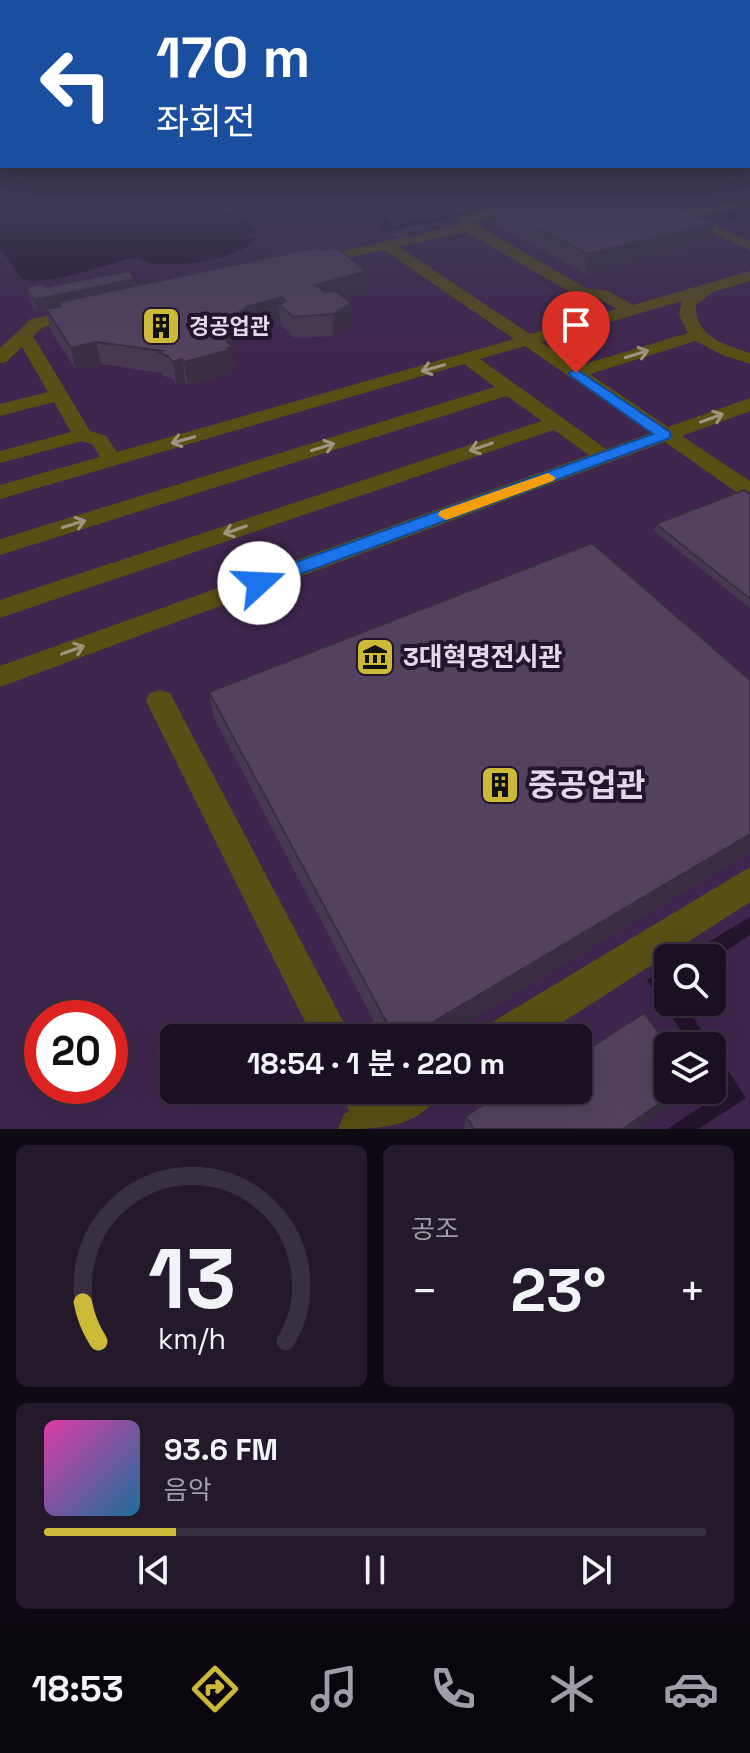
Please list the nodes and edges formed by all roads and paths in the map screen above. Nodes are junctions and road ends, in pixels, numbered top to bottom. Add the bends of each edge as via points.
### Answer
1 (361, 251) edge
2 (395, 251) edge
3 (509, 251) edge
4 (296, 265) edge
5 (750, 276) edge
6 (750, 286) edge
7 (707, 289) junction
8 (98, 310) edge
9 (631, 310) junction
10 (698, 335) junction
11 (24, 336) junction
12 (525, 341) junction
13 (0, 358) edge
14 (467, 358) junction
15 (750, 359) edge
16 (576, 373) junction
17 (509, 389) junction
18 (59, 395) junction
19 (750, 404) edge
20 (0, 410) edge
21 (555, 423) junction
22 (83, 435) junction
23 (665, 435) junction
24 (0, 457) edge
25 (604, 457) junction
26 (112, 460) junction
27 (750, 491) edge
28 (0, 492) edge
29 (0, 547) edge
30 (0, 609) edge
31 (0, 677) edge
32 (160, 701) dead end
33 (750, 883) edge
34 (326, 1024) edge
35 (525, 1024) edge
36 (386, 1104) edge
37 (364, 1113) edge

1 - 4 lane
2 - 12 lane
3 - 9 lane via 583,293 602,294
5 - 7 lane
6 - 7 lane
7 - 9 lane
7 - 10 lane via 687,308 687,320
8 - 11 lane via 37,323
9 - 12 lane
10 - 15 lane
16 -> 10 lane
11 - 13 lane
11 - 18 lane
12 - 14 lane
12 - 16 lane
14 - 17 lane
14 -> 26 lane
16 - 23 lane
17 - 21 lane
29 -> 17 lane
18 - 20 lane
18 - 22 lane
23 -> 19 lane
21 - 25 lane
21 -> 30 lane
22 - 24 lane
22 - 26 lane via 99,440
23 - 25 lane
23 - 27 lane
31 -> 25 lane
26 - 28 lane
32 - 34 lane
33 - 35 lane
36 - 37 lane

